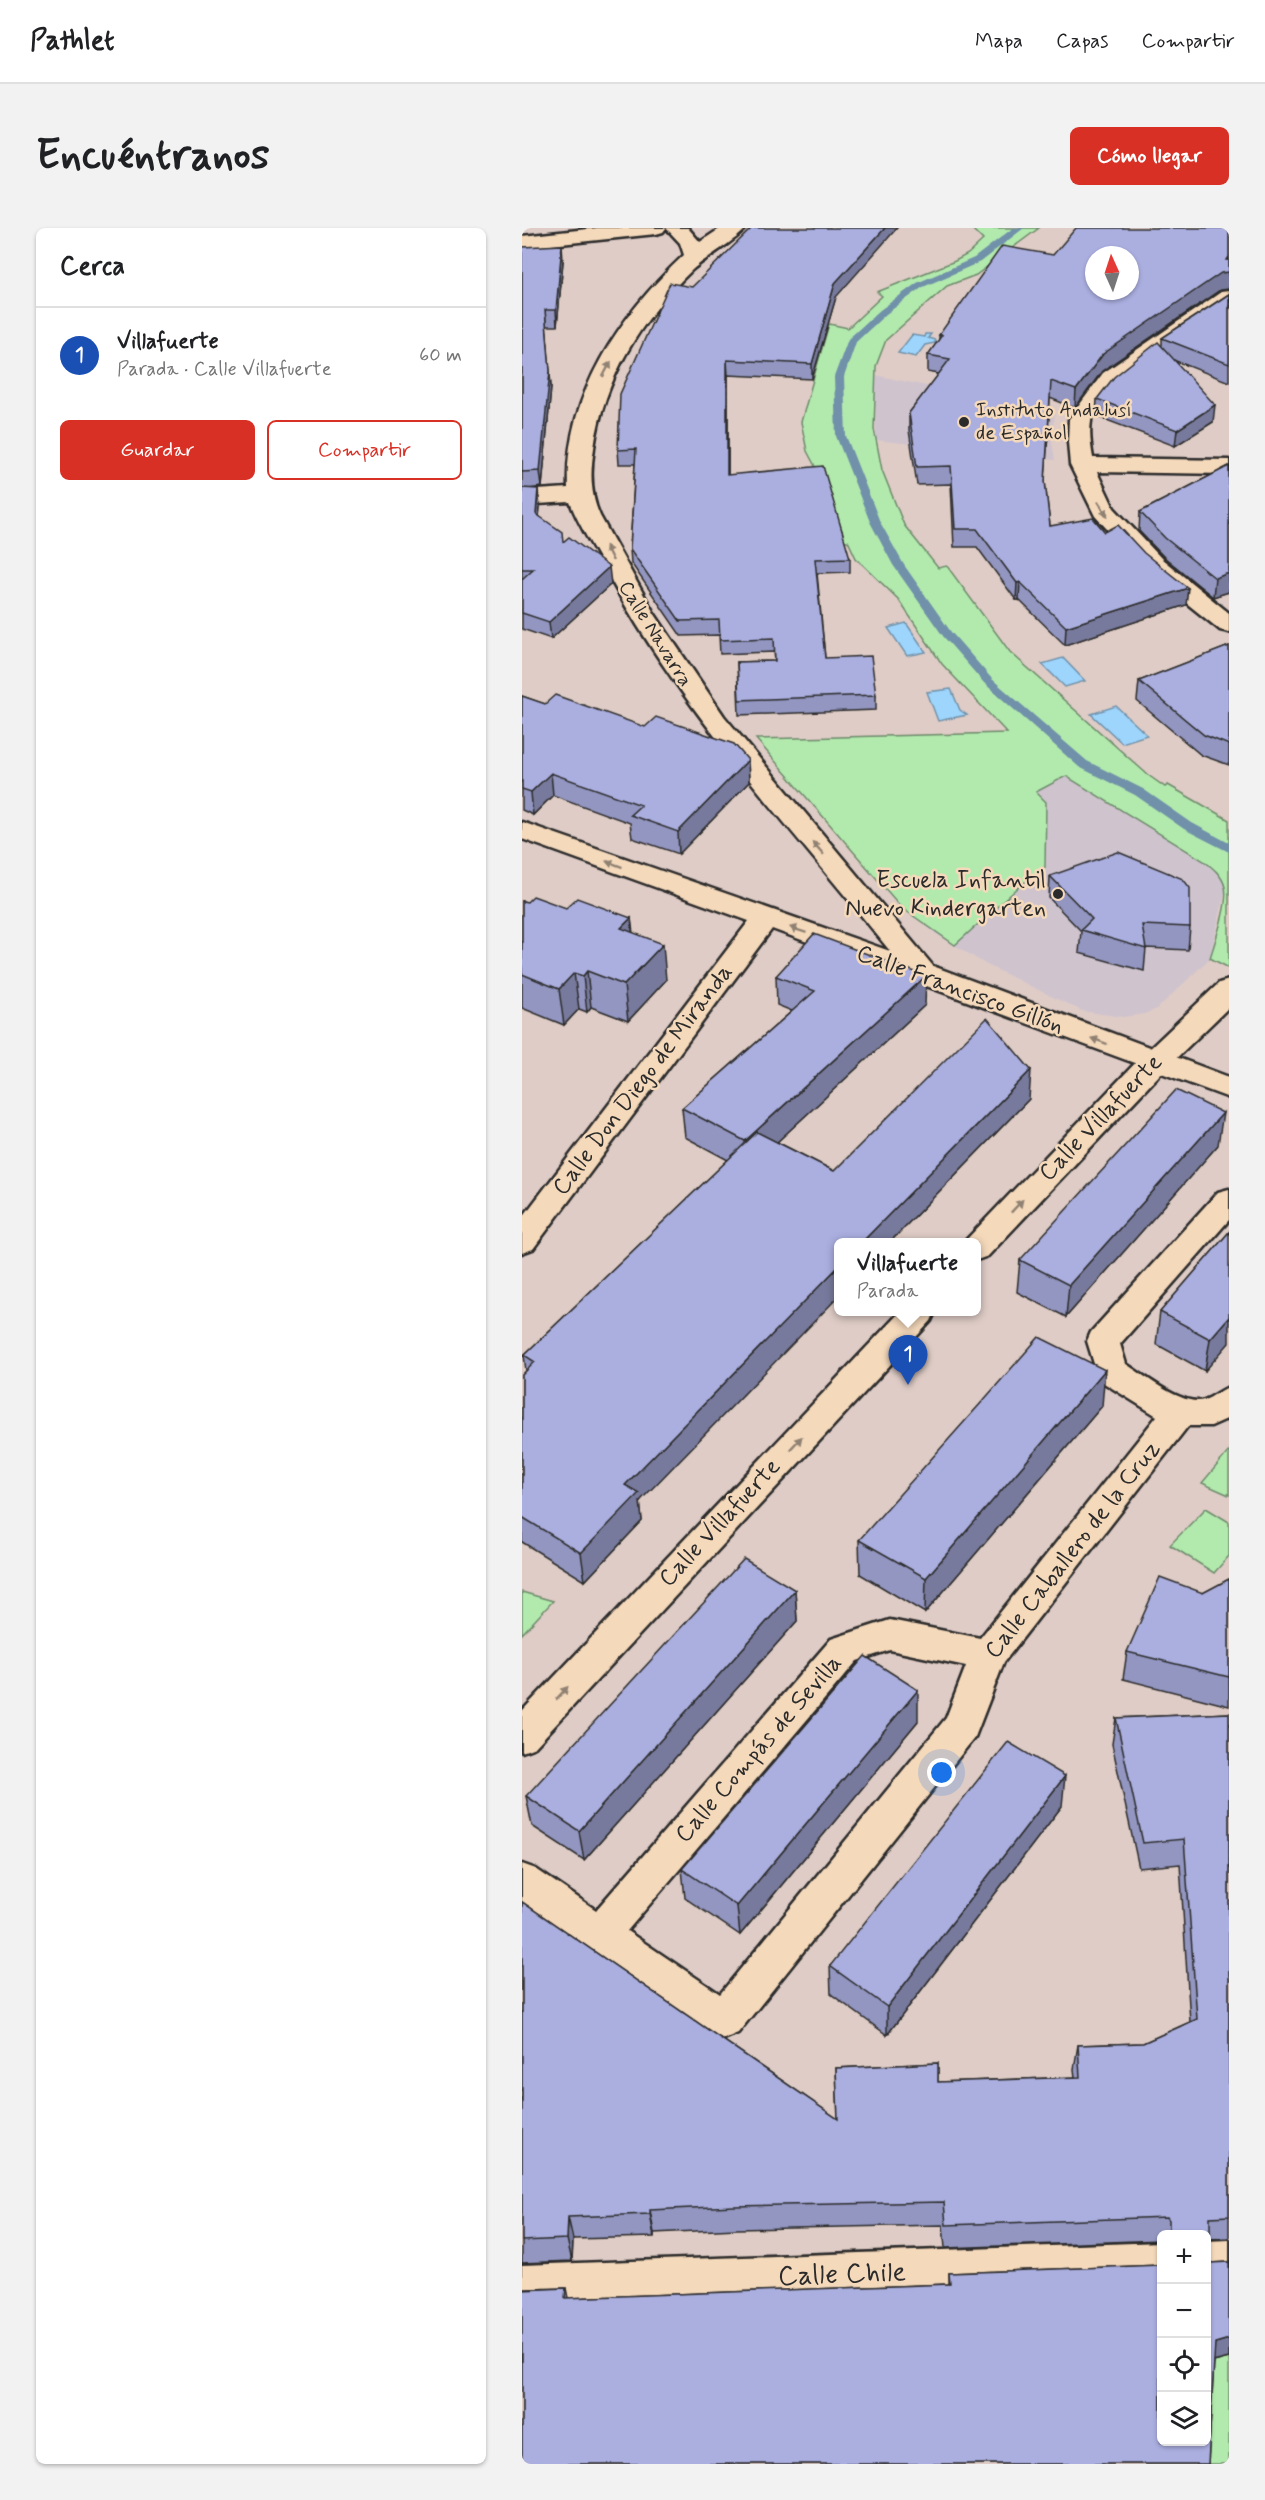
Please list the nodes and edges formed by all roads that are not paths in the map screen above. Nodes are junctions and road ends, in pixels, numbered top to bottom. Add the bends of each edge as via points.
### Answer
1 (561, 228) edge
2 (656, 228) edge
3 (676, 228) edge
4 (736, 228) edge
5 (522, 232) edge
6 (522, 242) edge
7 (695, 255) junction
8 (1229, 297) edge
9 (1082, 465) junction
10 (1229, 467) edge
11 (580, 494) junction
12 (522, 498) edge
13 (1229, 625) edge
14 (522, 830) edge
15 (765, 919) junction
16 (923, 974) junction
17 (1229, 990) edge
18 (1154, 1062) junction
19 (1229, 1089) edge
20 (1229, 1200) edge
21 (522, 1241) edge
22 (981, 1244) edge
23 (914, 1316) edge
24 (1229, 1400) edge
25 (1179, 1413) junction
26 (988, 1655) junction
27 (522, 1736) edge
28 (522, 1881) edge
29 (600, 1933) junction
30 (1229, 2261) edge
31 (1211, 2262) edge
32 (1157, 2264) edge
33 (522, 2287) edge

1 - 5 street
2 - 6 street
3 - 7 street via 689,241
4 - 7 street, Calle Navarra
11 -> 7 street, Calle Navarra via 582,456 597,388 623,339
8 - 9 street via 1111,378 1080,419
9 - 10 street
9 -> 13 street via 1103,511 1126,537
11 - 12 street
16 -> 11 street, Calle Navarra via 890,930 739,755 683,682 634,606
15 -> 14 street, Calle Francisco Gillón
16 -> 15 street, Calle Francisco Gillón
15 - 21 street, Calle Don Diego de Miranda
18 -> 16 street, Calle Francisco Gillón
17 - 18 street, Calle Villafuerte
18 - 19 street, Calle Francisco Gillón
22 -> 18 street, Calle Villafuerte
20 - 25 street via 1103,1341 1111,1371
27 -> 23 street, Calle Villafuerte
24 - 25 street via 1211,1413
25 - 26 street, Calle Caballero de la Cruz
26 - 29 street, Calle Compás de Sevilla via 890,1635 844,1650
26 - 29 street, Calle Caballero de la Cruz via 962,1726 724,2020
28 - 29 street
30 - 31 street
32 - 33 street, Calle Chile

